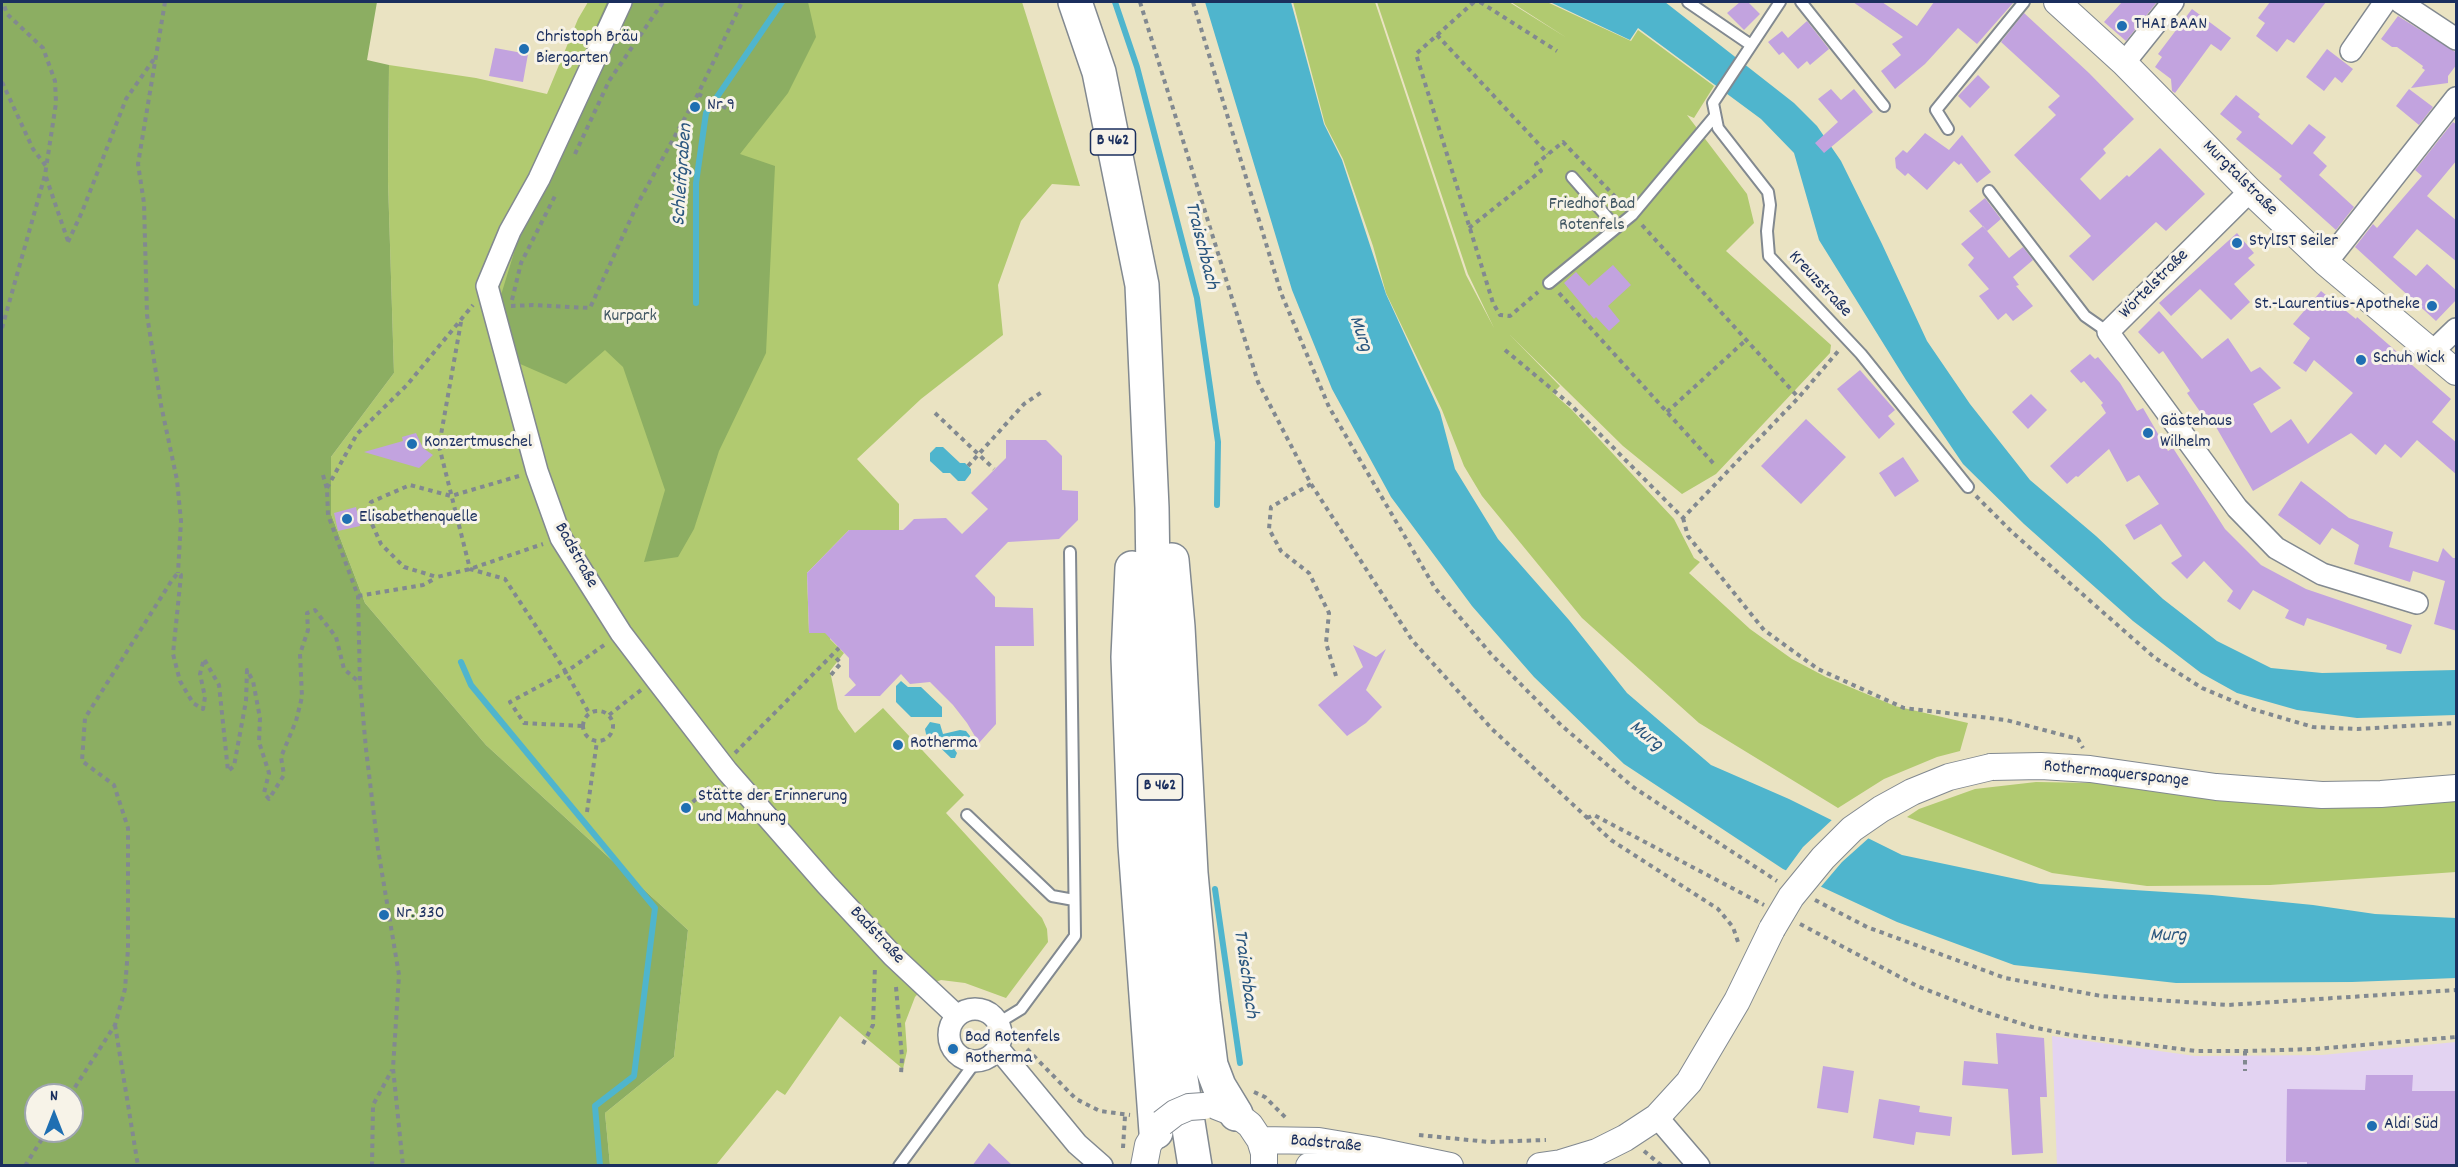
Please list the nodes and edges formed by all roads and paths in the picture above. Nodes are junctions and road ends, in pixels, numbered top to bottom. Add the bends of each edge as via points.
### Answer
1 (3, 2) edge
2 (165, 2) edge
3 (621, 2) edge
4 (663, 2) edge
5 (742, 2) edge
6 (1075, 2) edge
7 (1140, 2) edge
8 (1193, 2) edge
9 (1474, 2) edge
10 (1480, 2) edge
11 (1688, 2) edge
12 (1780, 2) edge
13 (1801, 2) edge
14 (2024, 2) edge
15 (2057, 2) edge
16 (2173, 2) edge
17 (2385, 2) edge
18 (2400, 2) edge
19 (1437, 35) junction
20 (2457, 39) edge
21 (1748, 49) junction
22 (1557, 51) dead end
23 (2351, 51) dead end
24 (154, 58) junction
25 (2124, 63) junction
26 (2, 82) edge
27 (698, 94) junction
28 (2457, 98) edge
29 (1884, 106) dead end
30 (732, 111) dead end
31 (1715, 116) junction
32 (1948, 129) dead end
33 (1548, 154) junction
34 (573, 158) dead end
35 (46, 167) junction
36 (45, 175) junction
37 (1572, 177) dead end
38 (560, 186) dead end
39 (1989, 191) dead end
40 (2250, 191) junction
41 (1632, 214) junction
42 (1616, 226) junction
43 (1469, 228) junction
44 (2326, 263) junction
45 (1549, 283) junction
46 (1142, 285) junction
47 (487, 286) junction
48 (502, 307) junction
49 (460, 322) junction
50 (2, 328) edge
51 (2457, 329) edge
52 (2108, 332) junction
53 (1746, 340) junction
54 (1848, 340) junction
55 (1505, 350) dead end
56 (2432, 352) junction
57 (2457, 372) edge
58 (1042, 392) dead end
59 (1798, 397) junction
60 (1667, 412) junction
61 (935, 413) dead end
62 (978, 456) junction
63 (1714, 464) dead end
64 (968, 466) dead end
65 (994, 469) dead end
66 (537, 471) junction
67 (323, 475) dead end
68 (1311, 483) junction
69 (1968, 487) joint
70 (327, 489) junction
71 (452, 496) junction
72 (1152, 508) junction
73 (1683, 518) junction
74 (561, 538) junction
75 (1070, 552) dead end
76 (470, 569) junction
77 (178, 573) junction
78 (437, 577) junction
79 (358, 596) junction
80 (2417, 603) dead end
81 (621, 633) junction
82 (839, 648) dead end
83 (833, 655) junction
84 (566, 672) junction
85 (831, 675) dead end
86 (1336, 676) dead end
87 (656, 679) junction
88 (360, 683) junction
89 (589, 713) junction
90 (609, 715) junction
91 (2457, 723) edge
92 (582, 726) junction
93 (597, 741) junction
94 (2083, 748) dead end
95 (725, 768) junction
96 (2457, 788) edge
97 (686, 808) dead end
98 (587, 812) dead end
99 (967, 815) dead end
100 (1786, 885) dead end
101 (1806, 896) dead end
102 (1074, 900) junction
103 (876, 937) junction
104 (1741, 948) dead end
105 (893, 956) junction
106 (2457, 990) edge
107 (1979, 1010) dead end
108 (957, 1016) junction
109 (998, 1023) junction
110 (115, 1025) junction
111 (2457, 1037) edge
112 (863, 1044) dead end
113 (999, 1051) junction
114 (2245, 1051) junction
115 (976, 1061) junction
116 (393, 1068) junction
117 (2245, 1071) dead end
118 (901, 1074) dead end
119 (78, 1083) edge
120 (1212, 1096) junction
121 (1236, 1114) joint
122 (1657, 1117) junction
123 (1149, 1119) junction
124 (1296, 1121) dead end
125 (1413, 1134) dead end
126 (1260, 1140) junction
127 (1551, 1140) dead end
128 (39, 1143) edge
129 (1134, 1161) edge
130 (1442, 1165) edge
131 (25, 1166) edge
132 (138, 1166) edge
133 (372, 1166) edge
134 (402, 1166) edge
135 (899, 1166) edge
136 (1102, 1166) edge
137 (1195, 1166) edge
138 (1264, 1166) edge
139 (1309, 1166) edge
140 (1540, 1166) edge
141 (1699, 1166) edge

1 - 35 path via 8,14 43,48 56,81
2 - 24 path
3 - 47 street
4 - 34 path via 609,81
5 - 27 path
6 - 46 main road, B 462 via 1099,72
7 - 68 path via 1258,382
8 - 100 path via 1281,293 1329,407 1435,588 1491,654 1561,725 1633,787
9 - 19 path
10 - 22 path
11 - 21 lane
12 - 21 lane
13 - 29 lane
14 - 32 lane via 1936,110
15 - 25 street, Murgtalstraße
16 - 25 street
17 - 23 street
18 - 20 street
19 - 33 path
19 - 43 path via 1416,54
21 - 31 lane via 1713,103
24 - 36 path via 126,99 68,242
24 - 77 path via 138,164 144,203 147,315 177,480 181,521
25 - 40 street, Murgtalstraße
26 - 35 path via 33,149
27 - 30 path
27 - 48 path via 638,205 590,308
28 - 44 street
31 - 41 lane
31 - 54 lane, Kreuzstraße via 1718,128 1768,192 1769,256
33 - 41 path via 1563,142
33 - 43 path via 1536,164 1541,171
35 - 36 path
36 - 50 path
37 - 42 lane
38 - 48 path
39 - 52 lane via 2085,316
40 - 44 street, Murgtalstraße
40 - 52 street, Wörtelstraße
41 - 42 lane
41 - 53 path
42 - 45 lane
43 - 45 path via 1500,315 1510,316
44 - 56 street, Murgtalstraße
45 - 60 path
46 - 72 main road, B 462
46 - 123 main road via 1130,339 1135,491 1128,657
47 - 48 street, Badstraße
47 - 49 path
48 - 66 street, Badstraße
49 - 70 path via 407,385 357,434
49 - 71 path via 439,446
51 - 56 street
52 - 80 street, Wörtelstraße via 2237,508 2276,548 2322,574
53 - 59 path
53 - 60 path
54 - 59 path
54 - 69 lane, Kreuzstraße
55 - 73 path via 1571,405
56 - 57 street, Murgtalstraße
58 - 62 path via 1024,404
59 - 73 path
60 - 63 path
61 - 62 path
62 - 64 path
62 - 65 path
66 - 71 path
66 - 74 street, Badstraße
67 - 70 path
68 - 86 path via 1270,507 1269,530 1281,551 1309,573 1329,613 1326,643
68 - 104 path via 1412,640 1492,729 1611,840 1718,909 1733,927
69 - 91 path via 2013,533 2155,658 2202,688 2252,710 2313,727 2357,729
70 - 79 path via 328,515
71 - 76 path
71 - 78 path via 410,485 371,502 367,513 381,544 404,567
72 - 120 main road via 1173,561 1193,897
72 - 137 main road, B 462 via 1154,643 1169,961 1179,1066
73 - 94 path via 1688,536 1764,630 1818,669 1904,708 2006,720 2078,740
74 - 76 path
74 - 81 street, Badstraße
75 - 102 lane
76 - 78 path
76 - 84 path via 505,579
77 - 88 path via 181,575 173,654 180,681 193,703 203,709 205,697 200,674 204,659 219,685 228,771 234,766 246,701 247,670 260,718 259,742 269,773 264,793 269,799 284,775 281,757 302,697 300,654 308,630 307,613 315,610 336,637 344,669
77 - 110 path via 85,718 82,761 114,785 128,828 128,949 125,990
78 - 79 path via 423,585
79 - 88 path
81 - 84 path
81 - 87 street, Badstraße
82 - 83 path
83 - 85 path via 841,663
83 - 95 path
84 - 89 path
84 - 92 path via 510,702 524,723
87 - 90 path
87 - 95 street, Badstraße
88 - 116 path via 378,849 399,975
89 - 90 path
89 - 92 path
90 - 93 path via 613,725 610,735
92 - 93 path via 586,736
93 - 98 path
95 - 97 path
95 - 103 street, Badstraße
96 - 122 street, Rothermaquerspange, bridge via 2322,795 2041,766 1991,767 1949,777 1912,792 1852,829 1791,897 1689,1082
99 - 102 lane via 1052,896
101 - 106 path via 1867,927 2005,978 2101,996 2228,1005
102 - 109 lane via 1075,936 1021,1009
103 - 105 street, Badstraße
103 - 112 path via 873,1025
105 - 108 street, Badstraße
105 - 118 path
107 - 114 path via 2071,1035 2196,1051
108 - 109 street via 979,1009
108 - 115 street via 950,1041 959,1055
109 - 113 street
110 - 119 path
110 - 132 path
111 - 114 path
113 - 115 street
113 - 123 path via 1024,1046 1076,1099 1100,1111
113 - 136 street via 1077,1144
114 - 117 path
115 - 135 lane
116 - 133 path via 373,1105
116 - 134 path
120 - 121 main road
120 - 123 street, bridge
120 - 124 path via 1240,1085 1265,1097 1288,1120
121 - 126 street
122 - 140 street via 1597,1152
122 - 141 street
123 - 129 path
123 - 129 street via 1148,1145
125 - 127 path via 1489,1142
126 - 130 street, Badstraße via 1319,1141
126 - 138 street
128 - 131 path
130 - 139 street, Badstraße via 1373,1159

